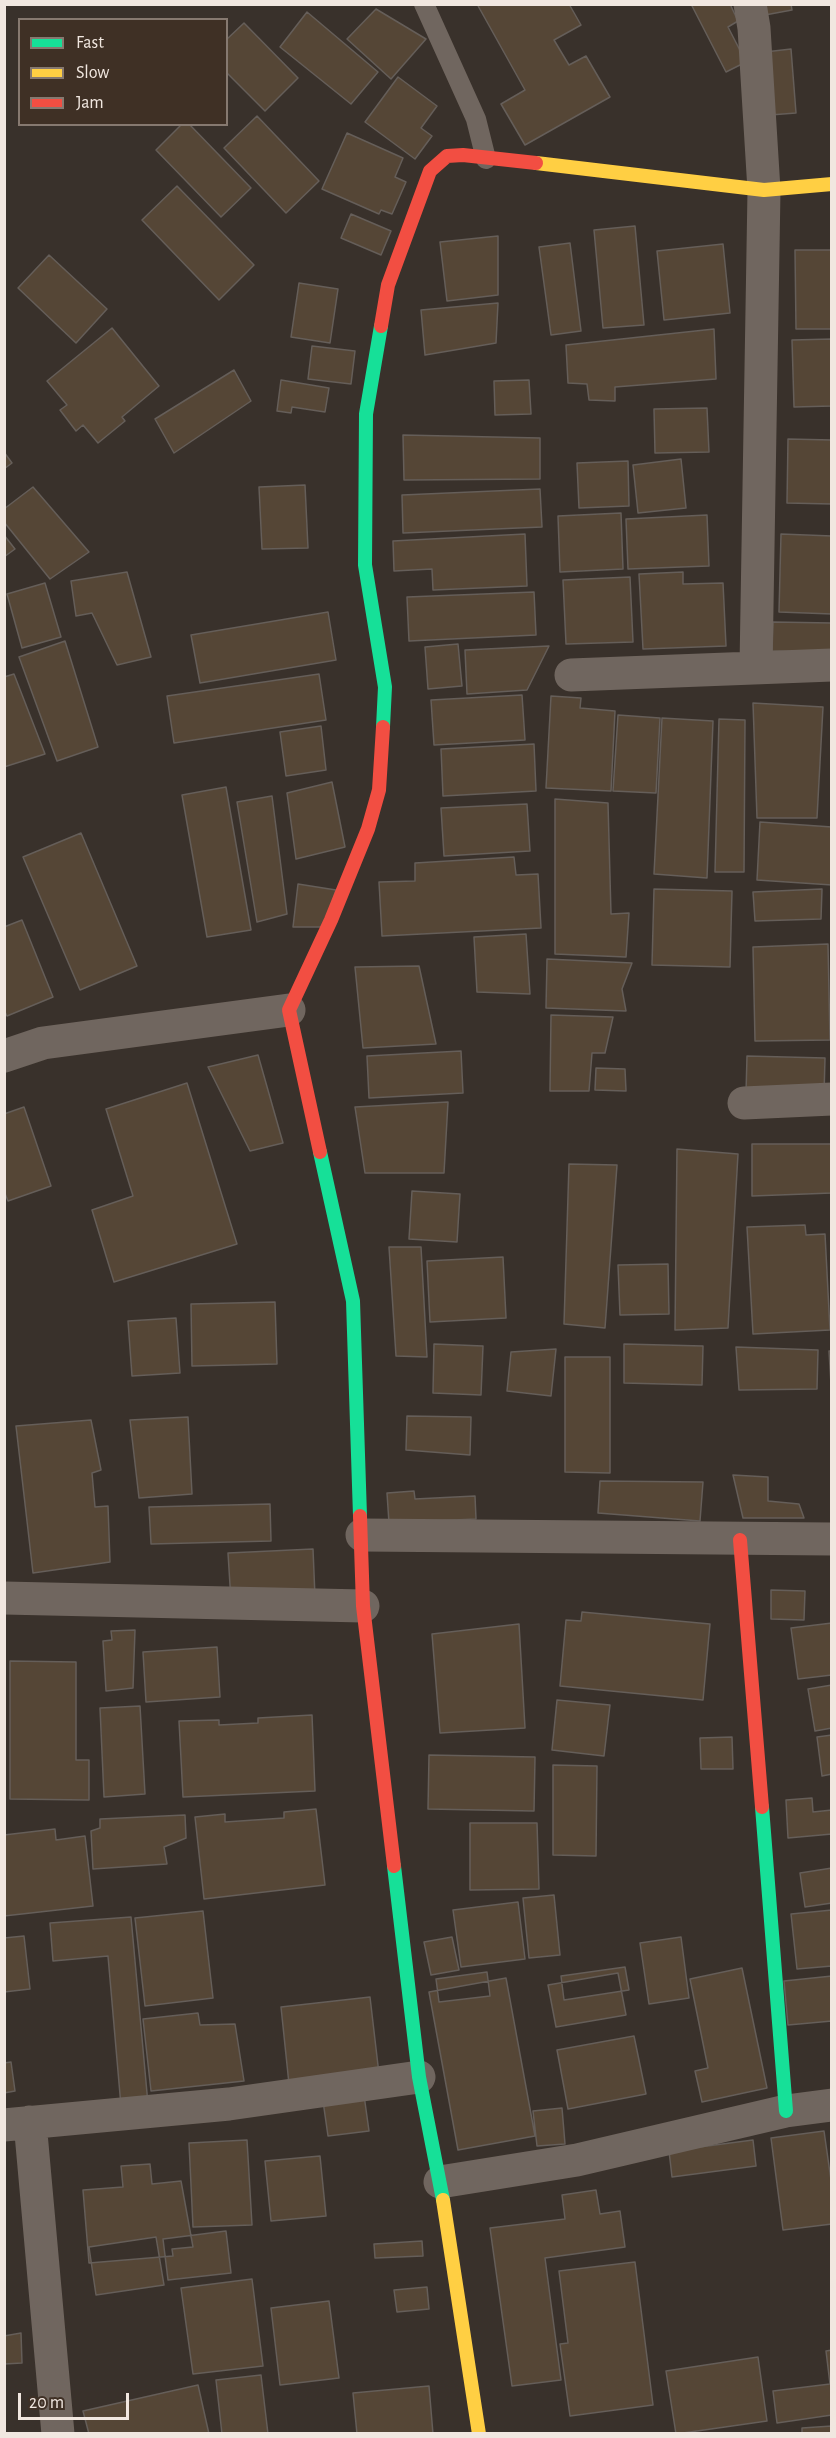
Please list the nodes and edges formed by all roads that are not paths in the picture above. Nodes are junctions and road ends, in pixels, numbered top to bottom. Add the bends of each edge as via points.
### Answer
1 (424, 4) edge
2 (750, 4) edge
3 (486, 159) junction
4 (831, 184) edge
5 (764, 190) junction
6 (831, 665) edge
7 (756, 666) junction
8 (571, 675) dead end
9 (289, 1010) junction
10 (4, 1056) edge
11 (831, 1099) edge
12 (744, 1103) dead end
13 (362, 1535) junction
14 (831, 1539) edge
15 (740, 1540) junction
16 (4, 1598) edge
17 (363, 1606) junction
18 (419, 2077) junction
19 (831, 2105) edge
20 (786, 2111) junction
21 (17, 2123) edge
22 (440, 2182) junction
23 (58, 2433) edge
24 (480, 2433) edge

1 - 3 lane via 476,119
2 - 5 street
3 - 5 street
3 - 9 street via 447,156 430,171 388,285 366,414 365,565 385,687 379,790 368,829 331,920
4 - 5 street
5 - 7 street
6 - 7 street
7 - 8 street
9 - 10 street via 43,1043
9 - 13 street via 353,1301
11 - 12 street
13 - 15 street
13 - 17 street
14 - 15 street
15 - 20 street
16 - 17 street
17 - 18 street
18 - 21 street via 229,2104
18 - 22 street
19 - 20 street
20 - 22 street via 577,2160
21 - 23 street
22 - 24 street

